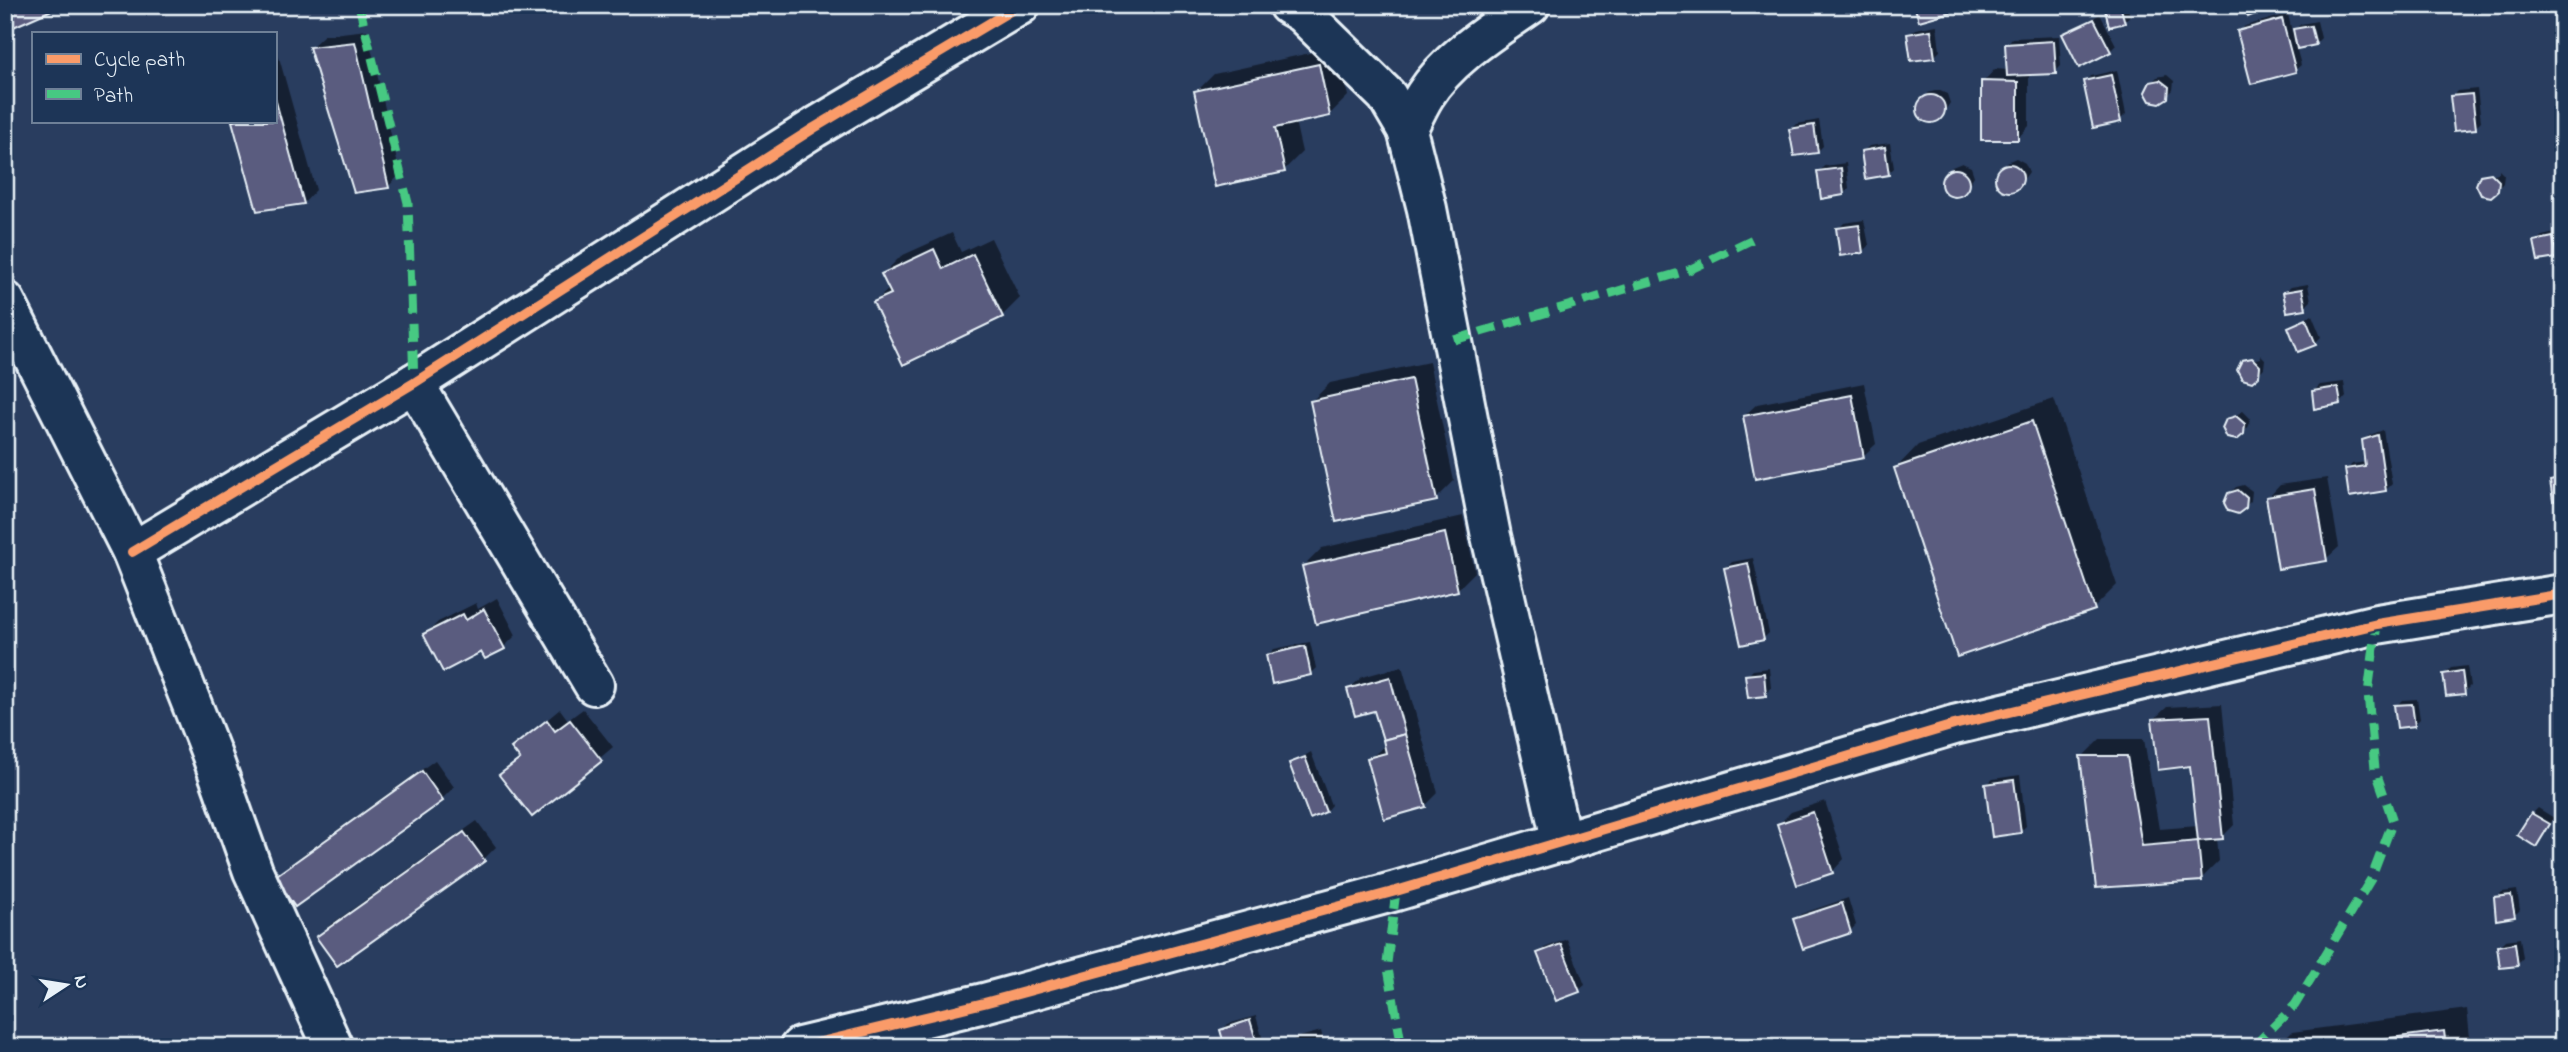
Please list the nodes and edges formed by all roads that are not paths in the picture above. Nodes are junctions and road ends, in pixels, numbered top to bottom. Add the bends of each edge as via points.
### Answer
1 (1020, 5) edge
2 (1288, 5) edge
3 (1530, 5) edge
4 (1407, 130) junction
5 (5, 301) edge
6 (414, 383) junction
7 (132, 552) junction
8 (2563, 594) edge
9 (594, 685) dead end
10 (1562, 843) junction
11 (333, 1047) edge
12 (800, 1047) edge

1 - 6 street via 814,128
2 - 4 street via 1387,96
3 - 4 street via 1487,34 1425,93
4 - 10 street via 1427,209 1494,549
5 - 7 street
6 - 7 street
6 - 9 street
7 - 11 street via 253,871
8 - 10 street via 2377,624 1967,722
10 - 12 street via 984,1003

